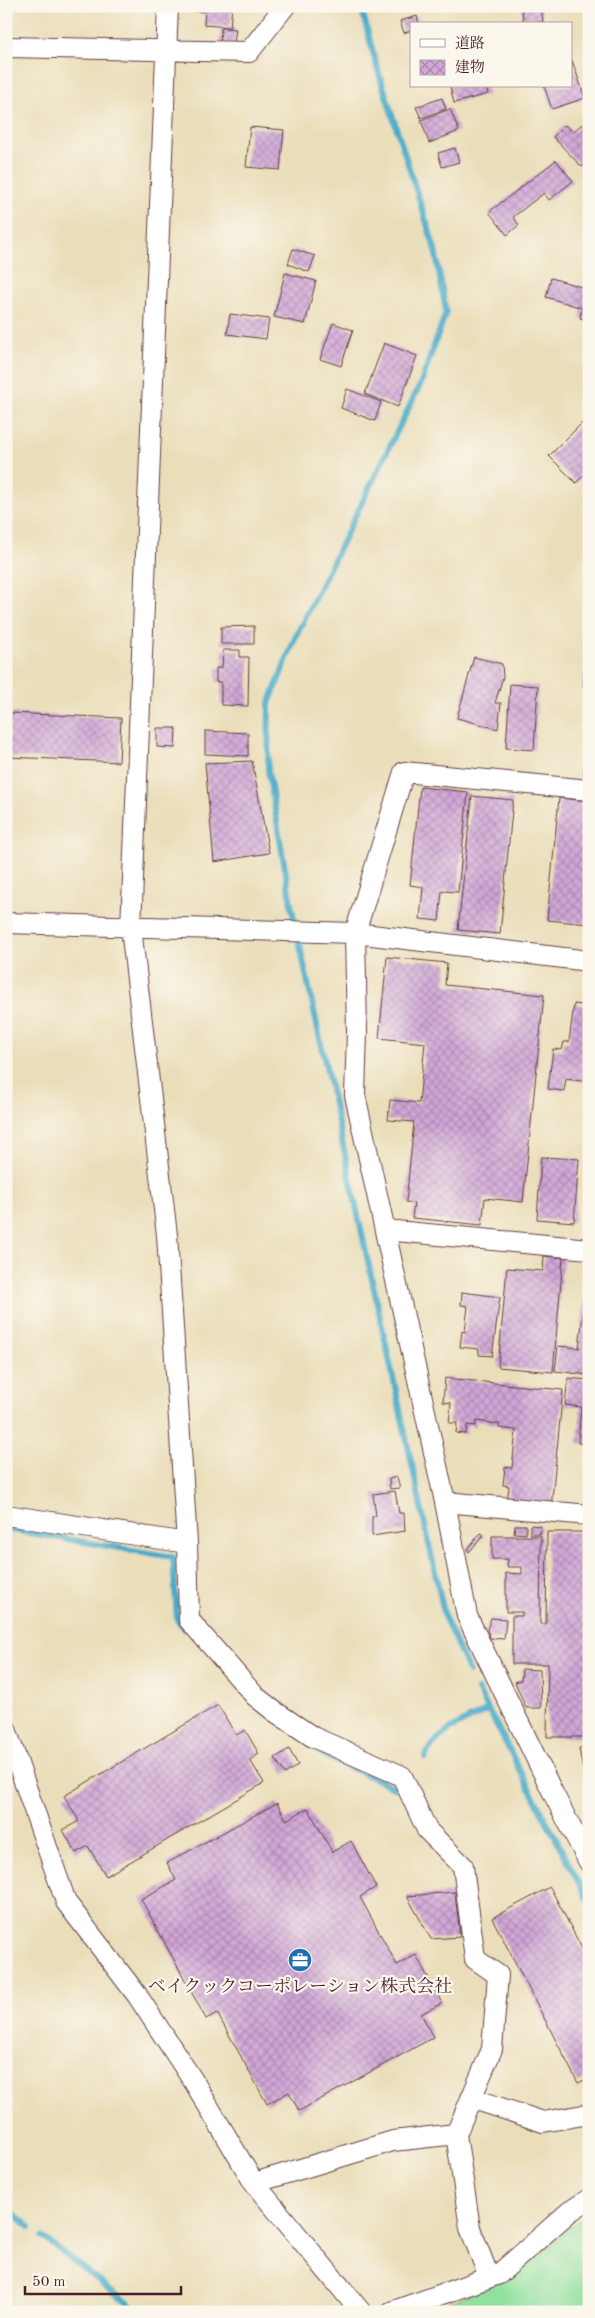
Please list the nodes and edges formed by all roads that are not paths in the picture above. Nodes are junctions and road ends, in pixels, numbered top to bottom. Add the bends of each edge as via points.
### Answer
1 (168, 6) edge
2 (285, 6) edge
3 (6, 47) edge
4 (167, 49) junction
5 (589, 790) edge
6 (6, 923) edge
7 (131, 928) junction
8 (355, 933) junction
9 (589, 961) edge
10 (385, 1230) junction
11 (589, 1249) edge
12 (445, 1502) junction
13 (6, 1515) edge
14 (589, 1515) edge
15 (187, 1543) junction
16 (6, 1729) edge
17 (589, 1862) edge
18 (471, 2098) junction
19 (589, 2114) edge
20 (456, 2134) junction
21 (254, 2183) junction
22 (589, 2199) edge
23 (489, 2277) junction
24 (361, 2312) edge
25 (391, 2312) edge

1 - 4 street
2 - 4 street via 249,52
3 - 4 street
4 - 7 street
5 - 8 street via 404,772
6 - 7 street
7 - 8 street
7 - 15 street via 167,1235
8 - 9 street
8 - 10 street via 355,1095
10 - 11 street
10 - 12 street
12 - 14 street
12 - 17 street via 467,1616
13 - 15 street
15 - 18 street via 189,1620 255,1696 274,1711 313,1737 402,1776 427,1830 463,1866 475,1959 498,1975 492,2049
16 - 21 street via 66,1902 146,2010 194,2082
18 - 19 street via 543,2122
18 - 20 street
20 - 21 street via 393,2141
20 - 23 street via 470,2228
21 - 24 street
22 - 23 street via 569,2212 499,2274
23 - 25 street

